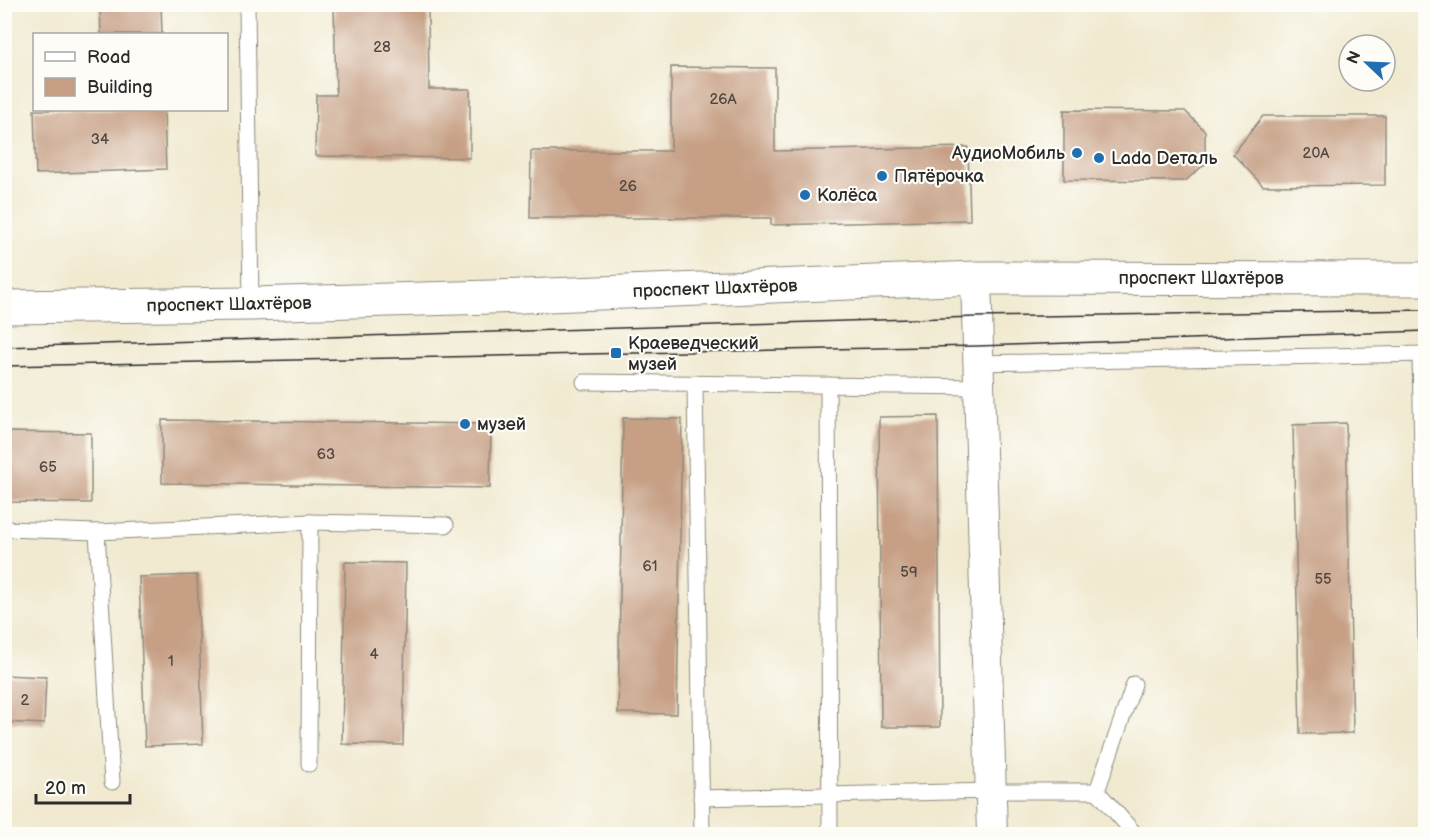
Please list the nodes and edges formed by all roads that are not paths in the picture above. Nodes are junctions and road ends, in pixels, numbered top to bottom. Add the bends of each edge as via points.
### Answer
1 (247, 4) edge
2 (975, 278) junction
3 (1425, 279) edge
4 (251, 304) junction
5 (4, 307) edge
6 (1423, 355) edge
7 (978, 375) junction
8 (584, 382) dead end
9 (695, 384) junction
10 (828, 385) junction
11 (310, 522) junction
12 (446, 525) dead end
13 (4, 529) edge
14 (97, 532) junction
15 (1425, 646) edge
16 (1134, 684) dead end
17 (309, 764) dead end
18 (112, 782) dead end
19 (991, 791) junction
20 (1097, 791) junction
21 (830, 795) junction
22 (701, 798) junction
23 (702, 834) edge
24 (830, 834) edge
25 (992, 834) edge
26 (1135, 834) edge

1 - 4 lane
2 - 3 main road, проспект Шахтёров
2 - 4 main road, проспект Шахтёров
2 - 7 street
4 - 5 main road, проспект Шахтёров
6 - 7 lane
6 - 15 lane
7 - 10 lane
7 - 19 street
8 - 9 lane
9 - 10 lane
9 - 22 lane
10 - 21 lane
11 - 12 lane
11 - 14 lane
11 - 17 lane
13 - 14 lane
14 - 18 lane
16 - 20 lane
19 - 20 lane
19 - 21 lane
19 - 25 street
20 - 26 lane
21 - 22 lane
21 - 24 lane
22 - 23 lane

